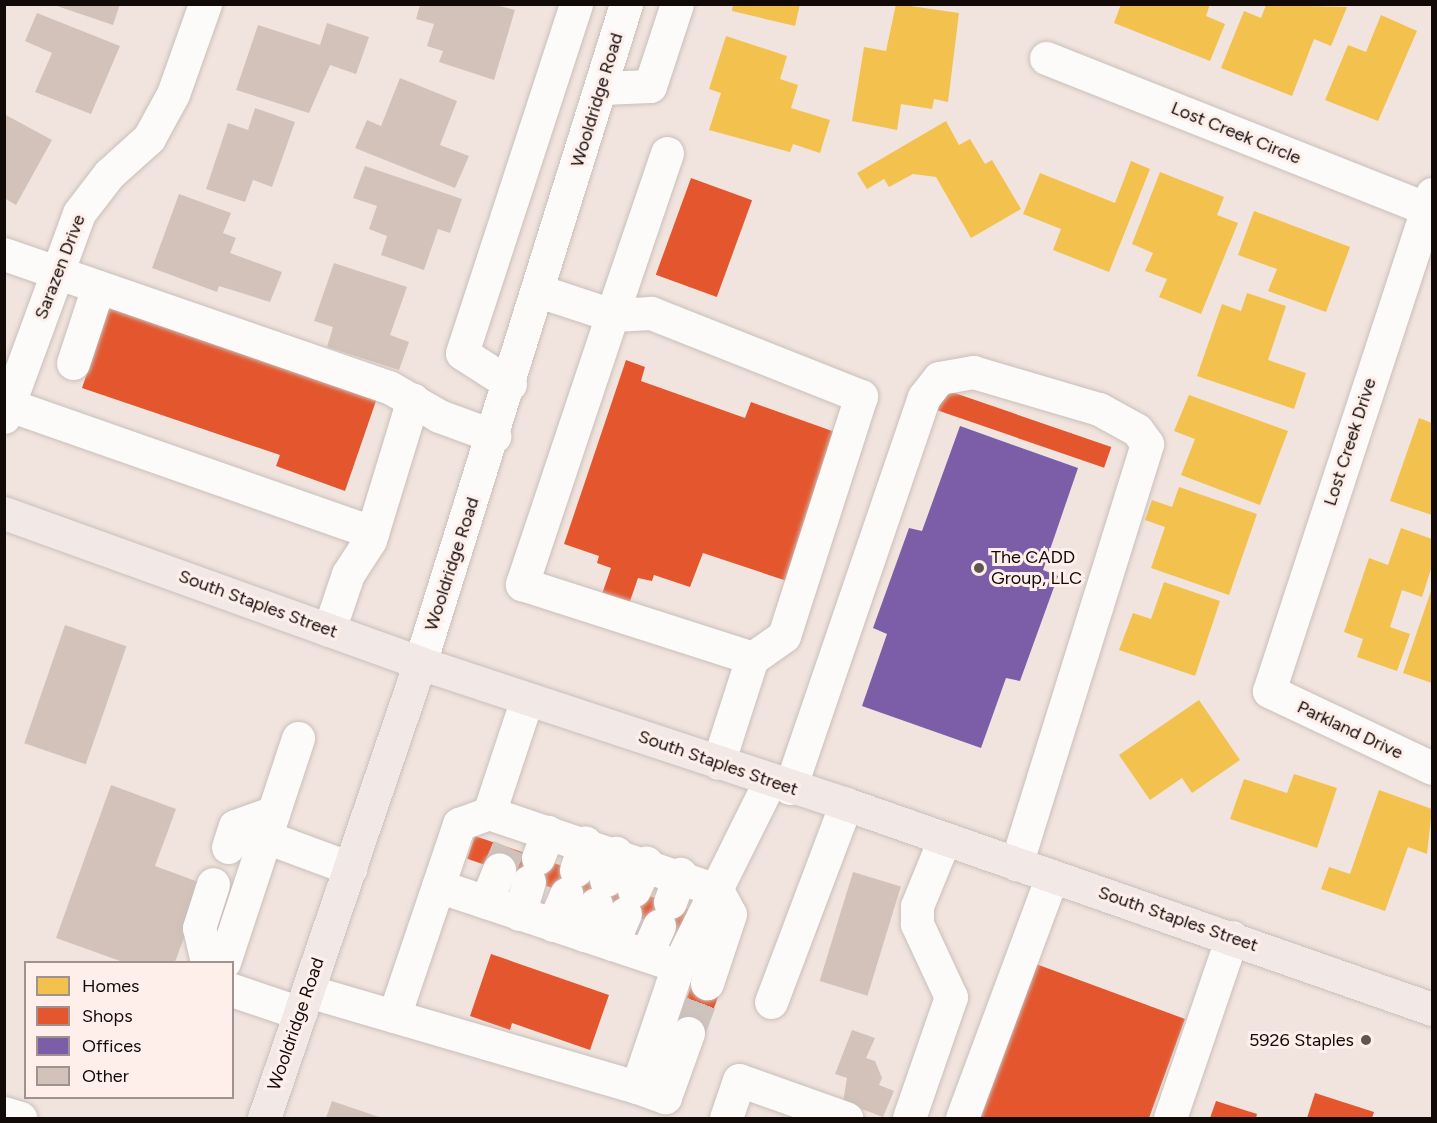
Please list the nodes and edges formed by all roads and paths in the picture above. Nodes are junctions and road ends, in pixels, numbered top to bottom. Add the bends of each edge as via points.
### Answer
1 (205, 4) edge
2 (576, 4) edge
3 (626, 4) edge
4 (678, 4) edge
5 (1046, 58) dead end
6 (602, 88) junction
7 (667, 153) dead end
8 (1430, 201) edge
9 (4, 254) edge
10 (56, 272) junction
11 (98, 287) junction
12 (539, 291) junction
13 (612, 315) junction
14 (73, 363) dead end
15 (510, 384) junction
16 (413, 399) junction
17 (7, 411) edge
18 (494, 436) junction
19 (4, 513) edge
20 (372, 532) junction
21 (329, 630) junction
22 (752, 657) junction
23 (420, 663) junction
24 (1269, 691) joint
25 (527, 699) junction
26 (298, 738) dead end
27 (718, 763) junction
28 (1432, 768) edge
29 (780, 784) junction
30 (846, 804) junction
31 (270, 825) junction
32 (944, 840) junction
33 (519, 846) junction
34 (228, 847) dead end
35 (1016, 864) junction
36 (350, 868) junction
37 (1052, 876) junction
38 (605, 879) junction
39 (213, 884) dead end
40 (438, 886) junction
41 (717, 890) junction
42 (486, 902) junction
43 (519, 914) junction
44 (664, 915) junction
45 (583, 935) junction
46 (1232, 937) junction
47 (207, 961) edge
48 (225, 961) edge
49 (678, 966) junction
50 (707, 983) tunnel mouth
51 (234, 990) edge
52 (304, 1002) junction
53 (771, 1002) dead end
54 (1432, 1009) edge
55 (394, 1016) junction
56 (688, 1033) tunnel mouth
57 (637, 1087) junction
58 (4, 1113) edge
59 (20, 1119) edge
60 (264, 1119) edge
61 (726, 1119) edge
62 (846, 1119) edge
63 (909, 1119) edge
64 (962, 1119) edge
65 (1170, 1119) edge

1 - 10 street, Sarazen Drive via 159,121 79,213
2 - 15 street via 462,353
3 - 6 street, Wooldridge Road
4 - 6 street via 650,87
5 - 8 street, Lost Creek Circle
6 - 12 street, Wooldridge Road
7 - 13 street
8 - 24 street, Lost Creek Drive
9 - 10 street
10 - 11 street
10 - 17 street, Sarazen Drive
11 - 14 street
11 - 16 street
12 - 13 street
12 - 15 street, Wooldridge Road
13 - 22 street via 522,584
13 - 22 street via 651,313 861,396 784,636
15 - 18 street, Wooldridge Road
16 - 18 street via 439,416
16 - 20 street
17 - 20 street
18 - 23 street, Wooldridge Road
19 - 21 main road, South Staples Street
20 - 21 street via 348,574
21 - 23 main road, South Staples Street
22 - 27 street
23 - 25 main road, South Staples Street
23 - 36 main road, Wooldridge Road
24 - 28 street, Parkland Drive
25 - 27 main road, South Staples Street
25 - 33 street
26 - 31 street
27 - 29 main road, South Staples Street
29 - 30 main road, South Staples Street
29 - 35 street via 924,397 939,378 973,372 1099,409 1137,430 1147,444
29 - 41 street
30 - 32 main road, South Staples Street
30 - 53 street
31 - 34 street via 235,826
31 - 36 street
31 - 48 street
32 - 35 main road, South Staples Street
32 - 63 street via 917,906 917,924 951,997
33 - 38 street
33 - 40 street via 459,824
33 - 42 street
33 - 43 street
35 - 37 main road, South Staples Street
36 - 52 main road, Wooldridge Road
37 - 46 main road, South Staples Street
37 - 64 street
38 - 44 street
38 - 45 street
38 - 45 street
39 - 47 street via 199,928
40 - 42 street
40 - 55 street
41 - 44 street
41 - 49 street
41 - 50 street via 730,914
42 - 43 street
43 - 45 street
44 - 45 street
44 - 49 street
46 - 54 main road, South Staples Street
46 - 65 street
49 - 57 street
51 - 52 street
52 - 55 street
52 - 60 main road, Wooldridge Road
55 - 57 street
56 - 57 street via 665,1097
58 - 59 street
61 - 62 street via 739,1080

